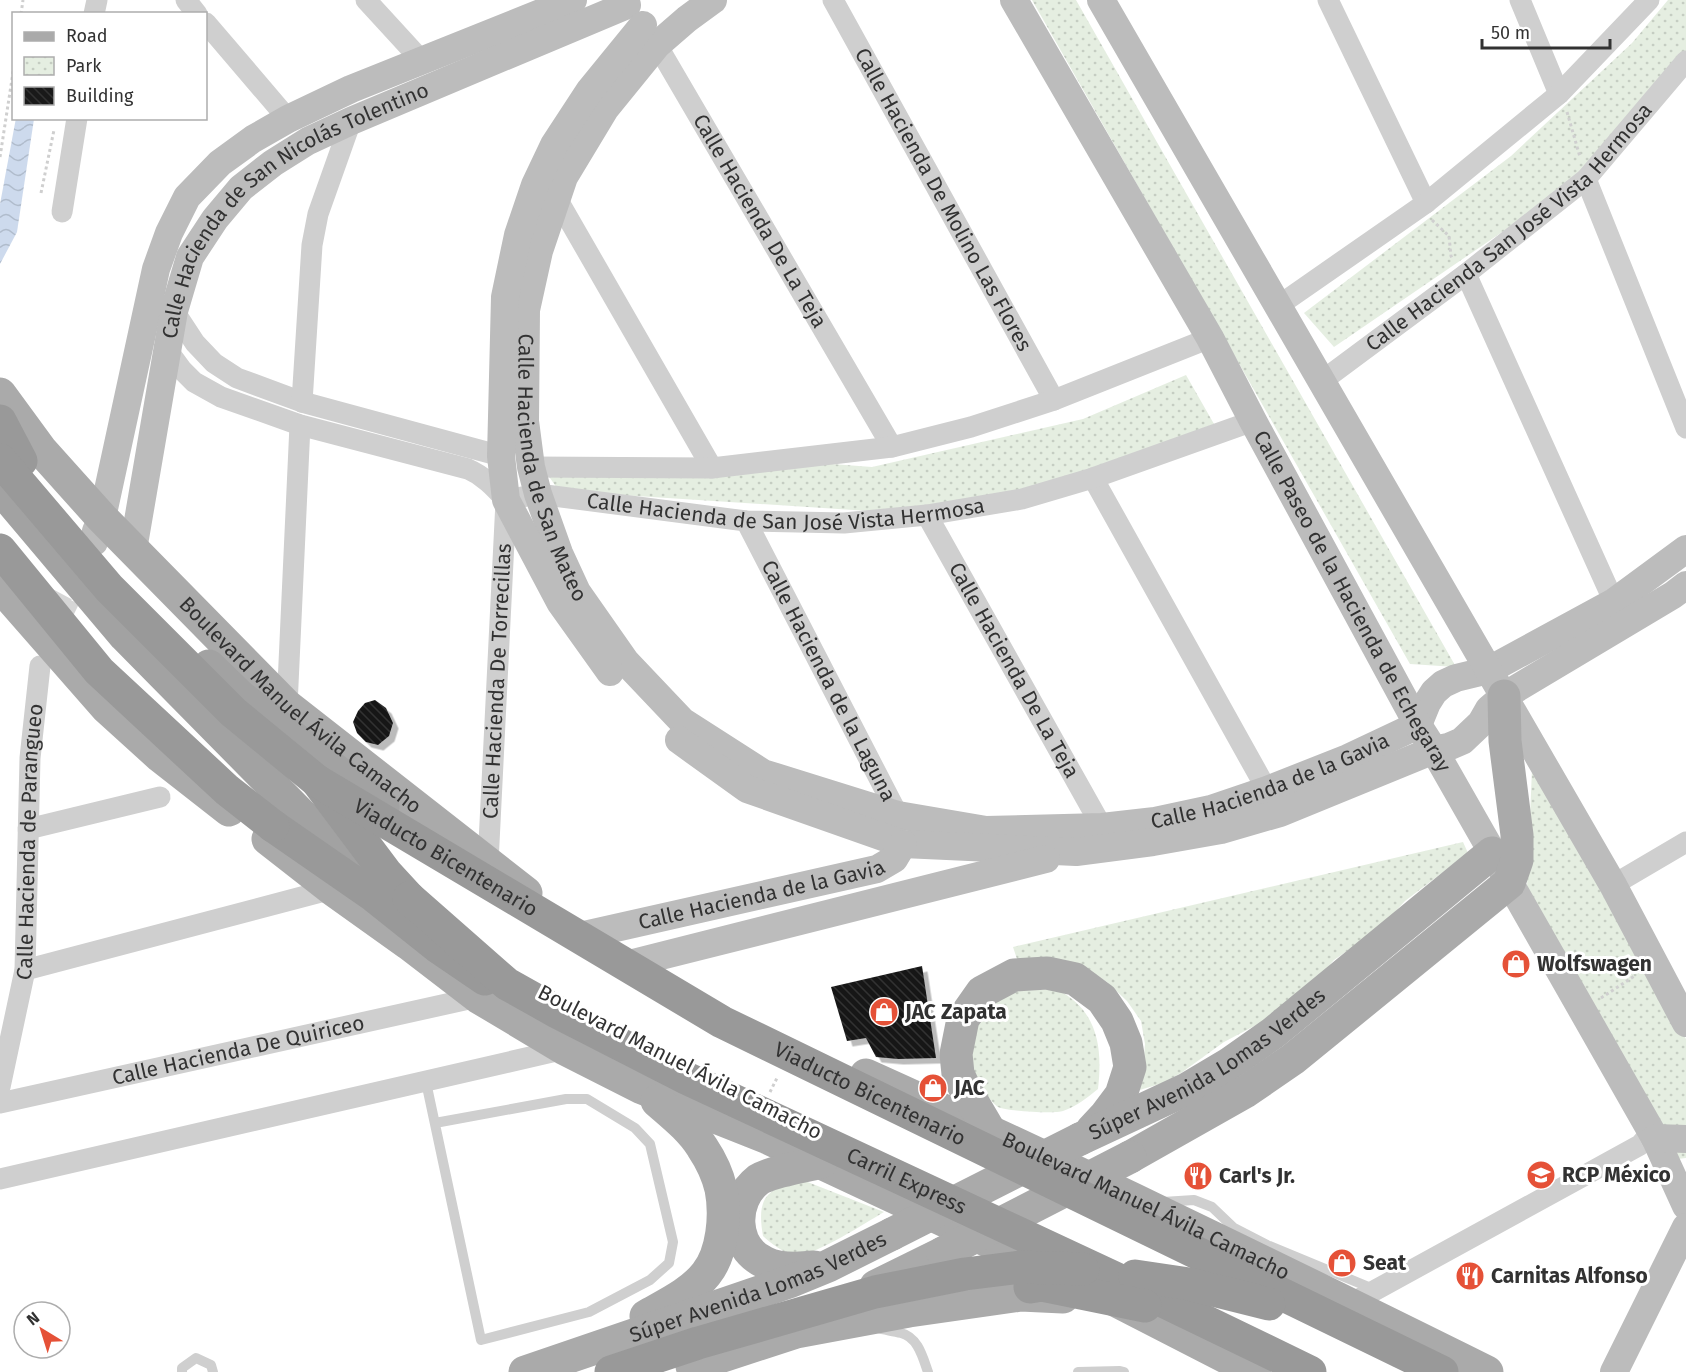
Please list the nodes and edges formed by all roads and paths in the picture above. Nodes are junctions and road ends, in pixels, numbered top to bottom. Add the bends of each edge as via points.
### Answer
1 (186, 0) edge
2 (366, 0) edge
3 (713, 0) edge
4 (833, 0) edge
5 (1014, 0) edge
6 (1101, 0) edge
7 (1328, 0) edge
8 (1520, 0) edge
9 (1649, 0) edge
10 (553, 4) edge
11 (195, 12) edge
12 (638, 19) edge
13 (207, 24) edge
14 (422, 61) junction
15 (1686, 61) edge
16 (12, 79) edge
17 (1559, 94) junction
18 (288, 119) junction
19 (77, 120) edge
20 (351, 122) junction
21 (54, 129) dead end
22 (0, 157) edge
23 (1586, 179) junction
24 (41, 193) dead end
25 (187, 197) junction
26 (556, 197) junction
27 (1426, 203) junction
28 (62, 212) dead end
29 (215, 219) junction
30 (1466, 274) junction
31 (1278, 306) junction
32 (174, 311) junction
33 (1210, 338) junction
34 (168, 351) junction
35 (1322, 381) junction
36 (0, 394) edge
37 (1054, 400) junction
38 (302, 402) junction
39 (0, 421) edge
40 (513, 421) junction
41 (1253, 421) junction
42 (300, 426) junction
43 (1686, 428) edge
44 (0, 433) edge
45 (892, 447) junction
46 (501, 456) junction
47 (11, 460) edge
48 (712, 468) junction
49 (1093, 478) junction
50 (535, 480) junction
51 (0, 488) edge
52 (506, 500) junction
53 (927, 515) junction
54 (746, 521) junction
55 (98, 530) junction
56 (1686, 549) edge
57 (0, 550) edge
58 (134, 550) junction
59 (0, 586) edge
60 (1682, 592) edge
61 (1614, 602) junction
62 (48, 644) junction
63 (1497, 683) junction
64 (287, 706) junction
65 (1418, 725) junction
66 (1434, 750) junction
67 (317, 781) junction
68 (1267, 790) junction
69 (160, 797) dead end
70 (898, 815) junction
71 (28, 829) junction
72 (1085, 836) junction
73 (1686, 842) edge
74 (903, 844) junction
75 (1492, 853) junction
76 (489, 863) junction
77 (1509, 883) junction
78 (1612, 885) junction
79 (332, 889) junction
80 (1438, 897) junction
81 (1463, 922) junction
82 (580, 936) junction
83 (629, 964) junction
84 (25, 970) junction
85 (1634, 977) dead end
86 (496, 990) junction
87 (1582, 1010) junction
88 (1686, 1023) edge
89 (565, 1049) junction
90 (781, 1069) dead end
91 (426, 1082) junction
92 (0, 1087) edge
93 (642, 1088) junction
94 (767, 1098) dead end
95 (0, 1103) edge
96 (435, 1123) junction
97 (989, 1130) junction
98 (1652, 1134) junction
99 (1084, 1137) junction
100 (1686, 1138) edge
101 (821, 1162) junction
102 (1677, 1169) edge
103 (0, 1179) edge
104 (1686, 1206) edge
105 (1686, 1227) edge
106 (828, 1266) junction
107 (1352, 1304) junction
108 (1138, 1307) junction
109 (861, 1320) junction
110 (584, 1352) junction
111 (684, 1369) edge
112 (182, 1372) edge
113 (213, 1372) edge
114 (525, 1372) edge
115 (611, 1372) edge
116 (645, 1372) edge
117 (928, 1372) edge
118 (1078, 1372) edge
119 (1124, 1372) edge
120 (1255, 1372) edge
121 (1274, 1372) edge
122 (1310, 1372) edge
123 (1329, 1372) edge
124 (1413, 1372) edge
125 (1442, 1372) edge
126 (1487, 1372) edge
127 (1614, 1372) edge

1 - 11 street
2 - 14 street
3 - 12 main road, Calle Hacienda de San Mateo via 687,19
4 - 37 street, Calle Hacienda De Molino Las Flores
5 - 33 main road, Calle Paseo de la Hacienda de Echegaray
6 - 31 main road
7 - 27 street
8 - 17 street
9 - 17 street
10 - 14 main road, Calle Hacienda de San Nicolás Tolentino
12 - 20 main road, Calle Hacienda de San Nicolás Tolentino
12 - 26 main road, Calle Hacienda de San Mateo via 604,109
12 - 40 main road, Calle Hacienda de San Mateo via 554,145 518,235 505,297
12 - 45 street, Calle Hacienda De La Teja
13 - 18 street
14 - 18 main road, Calle Hacienda de San Nicolás Tolentino
15 - 23 street, Calle Hacienda San José Vista Hermosa
16 - 22 path
17 - 23 path
17 - 27 street
18 - 25 main road, Calle Hacienda de San Nicolás Tolentino via 220,163
19 - 28 street
20 - 29 main road, Calle Hacienda de San Nicolás Tolentino via 308,141 273,163 241,188
20 - 38 street via 314,235
21 - 24 path
23 - 30 street, Calle Hacienda San José Vista Hermosa
23 - 43 street
25 - 29 main road
25 - 55 main road, Calle Hacienda de San Nicolás Tolentino via 156,269
26 - 40 main road, Calle Hacienda de San Mateo via 526,310
26 - 48 street
27 - 30 path via 1432,220 1449,236 1455,264
27 - 31 street
29 - 32 main road, Calle Hacienda de San Nicolás Tolentino via 190,257
30 - 35 street, Calle Hacienda San José Vista Hermosa
30 - 61 street
31 - 35 main road
32 - 34 main road, Calle Hacienda de San Nicolás Tolentino
32 - 38 street via 214,363 237,378
33 - 37 street, Calle Hacienda de San José Vista Hermosa
33 - 41 main road, Calle Paseo de la Hacienda de Echegaray
34 - 42 street via 194,382 221,397
34 - 58 main road, Calle Hacienda de San Nicolás Tolentino
35 - 63 main road
36 - 55 main road, Boulevard Manuel Ávila Camacho
37 - 45 street, Calle Hacienda de San José Vista Hermosa
38 - 46 street
39 - 47 highway, Viaducto Bicentenario
40 - 46 main road, Calle Hacienda de San Mateo
40 - 50 main road, Calle Hacienda de San Mateo
41 - 49 street, Calle Hacienda de San José Vista Hermosa
41 - 65 main road, Calle Paseo de la Hacienda de Echegaray
42 - 52 street via 468,469 489,482
42 - 64 street
44 - 47 highway, Boulevard Manuel Ávila Camacho
45 - 48 street, Calle Hacienda de San José Vista Hermosa
46 - 52 main road, Calle Hacienda de San Mateo
47 - 67 highway, Viaducto Bicentenario, bridge via 109,588 233,711
47 - 124 highway, Boulevard Manuel Ávila Camacho via 117,574 241,697 578,954 736,1033 939,1143
48 - 50 street, Calle Hacienda de San José Vista Hermosa
49 - 53 street, Calle Hacienda de San José Vista Hermosa via 1022,499
49 - 68 street
50 - 52 street, Calle Hacienda de San José Vista Hermosa
50 - 54 street, Calle Hacienda de San José Vista Hermosa
50 - 70 main road, Calle Hacienda de San Mateo via 559,553 578,592 627,662 682,721 763,773
51 - 123 highway, Boulevard Manuel Ávila Camacho via 125,636 346,860 396,899 565,1009 916,1180
52 - 74 main road, Calle Hacienda de San Mateo via 560,602 611,675 668,733 747,789
52 - 76 street, Calle Hacienda De Torrecillas
53 - 54 street, Calle Hacienda de San José Vista Hermosa via 844,523
53 - 72 street, Calle Hacienda De La Teja
54 - 70 street, Calle Hacienda de la Laguna
55 - 58 main road, Boulevard Manuel Ávila Camacho
56 - 61 main road, Calle Hacienda de la Gavia
57 - 86 highway, bridge via 99,671 227,790
58 - 64 main road, Boulevard Manuel Ávila Camacho
59 - 62 main road, Boulevard Manuel Ávila Camacho
60 - 63 main road, Calle Hacienda de la Gavia
61 - 63 main road, Calle Hacienda de la Gavia
62 - 71 street, Calle Hacienda de Parangueo via 30,758
62 - 79 main road, Boulevard Manuel Ávila Camacho via 106,707 160,756
63 - 65 main road, Calle Hacienda de la Gavia via 1456,678 1443,684 1426,703
63 - 66 main road, Calle Hacienda de la Gavia via 1489,709 1472,733 1462,741
63 - 77 main road via 1517,836 1517,860
63 - 78 main road
64 - 76 main road, Boulevard Manuel Ávila Camacho
65 - 66 main road, Calle Paseo de la Hacienda de Echegaray
65 - 68 main road, Calle Hacienda de la Gavia
66 - 72 main road, Calle Hacienda de la Gavia via 1280,813 1221,830 1153,842
66 - 75 main road, Calle Paseo de la Hacienda de Echegaray
67 - 86 highway, Viaducto Bicentenario, bridge via 386,873
67 - 107 highway, Viaducto Bicentenario, bridge via 722,1022
68 - 72 main road, Calle Hacienda de la Gavia via 1211,809
69 - 71 street
70 - 72 main road, Calle Hacienda de la Gavia via 986,830
70 - 74 street, Calle Hacienda de la Laguna
71 - 84 street, Calle Hacienda de Parangueo
72 - 74 main road, Calle Hacienda de la Gavia
72 - 83 main road, Calle Hacienda de la Gavia
73 - 78 street
74 - 82 main road, Calle Hacienda de la Gavia via 894,859 877,869
75 - 77 main road, Calle Paseo de la Hacienda de Echegaray
75 - 80 main road, Súper Avenida Lomas Verdes
76 - 82 main road, Boulevard Manuel Ávila Camacho
77 - 81 main road, Súper Avenida Lomas Verdes
77 - 87 main road, Calle Paseo de la Hacienda de Echegaray
78 - 88 main road
79 - 84 street
79 - 86 main road, Boulevard Manuel Ávila Camacho via 409,944
80 - 81 main road via 1460,902
80 - 99 main road, Súper Avenida Lomas Verdes via 1273,1033 1229,1064 1187,1089
81 - 111 main road, Súper Avenida Lomas Verdes, bridge via 1293,1059 1245,1092 1130,1157 894,1278
82 - 83 main road, Boulevard Manuel Ávila Camacho
83 - 97 main road, Boulevard Manuel Ávila Camacho
84 - 92 street, Calle Hacienda de Parangueo
85 - 87 path
86 - 89 main road, Boulevard Manuel Ávila Camacho
86 - 95 street, Calle Hacienda De Quiriceo
86 - 108 highway, bridge via 610,1052 1033,1250
86 - 122 highway, Carril Express, bridge via 557,1012 686,1078
87 - 98 main road, Calle Paseo de la Hacienda de Echegaray
89 - 91 street
89 - 93 main road, Boulevard Manuel Ávila Camacho
90 - 94 path, bridge
91 - 96 lane
91 - 103 street
93 - 101 main road, Boulevard Manuel Ávila Camacho
93 - 110 main road via 678,1119 702,1147 721,1189 723,1227 707,1273 687,1292
96 - 96 lane via 481,1340 589,1312 650,1281 669,1263 673,1242 650,1144 635,1128 587,1099 566,1098
97 - 99 main road via 958,1074 956,1054 963,1019 982,992 1014,975 1047,973 1075,980 1102,999 1126,1043 1130,1067 1121,1095
97 - 107 main road, Boulevard Manuel Ávila Camacho
98 - 100 main road
98 - 102 main road, Calle Paseo de la Hacienda de Echegaray
98 - 107 street via 1640,1145
99 - 106 main road, Súper Avenida Lomas Verdes, bridge
101 - 106 main road via 758,1181 742,1200 738,1228 747,1250 762,1262 792,1269
101 - 108 main road, Boulevard Manuel Ávila Camacho
102 - 104 main road, Calle Paseo de la Hacienda de Echegaray
105 - 127 main road
106 - 110 main road, Súper Avenida Lomas Verdes
107 - 115 highway, bridge via 1092,1269 1020,1267 875,1292
107 - 125 highway, Viaducto Bicentenario, bridge
107 - 126 main road, Boulevard Manuel Ávila Camacho
108 - 109 main road via 1021,1295
108 - 116 highway, bridge via 1042,1285 829,1314
108 - 120 main road, Boulevard Manuel Ávila Camacho via 1221,1358
108 - 121 highway
109 - 111 main road via 796,1332
109 - 117 lane via 913,1339
110 - 114 main road, Súper Avenida Lomas Verdes
112 - 113 lane via 196,1358 211,1365
118 - 119 lane

